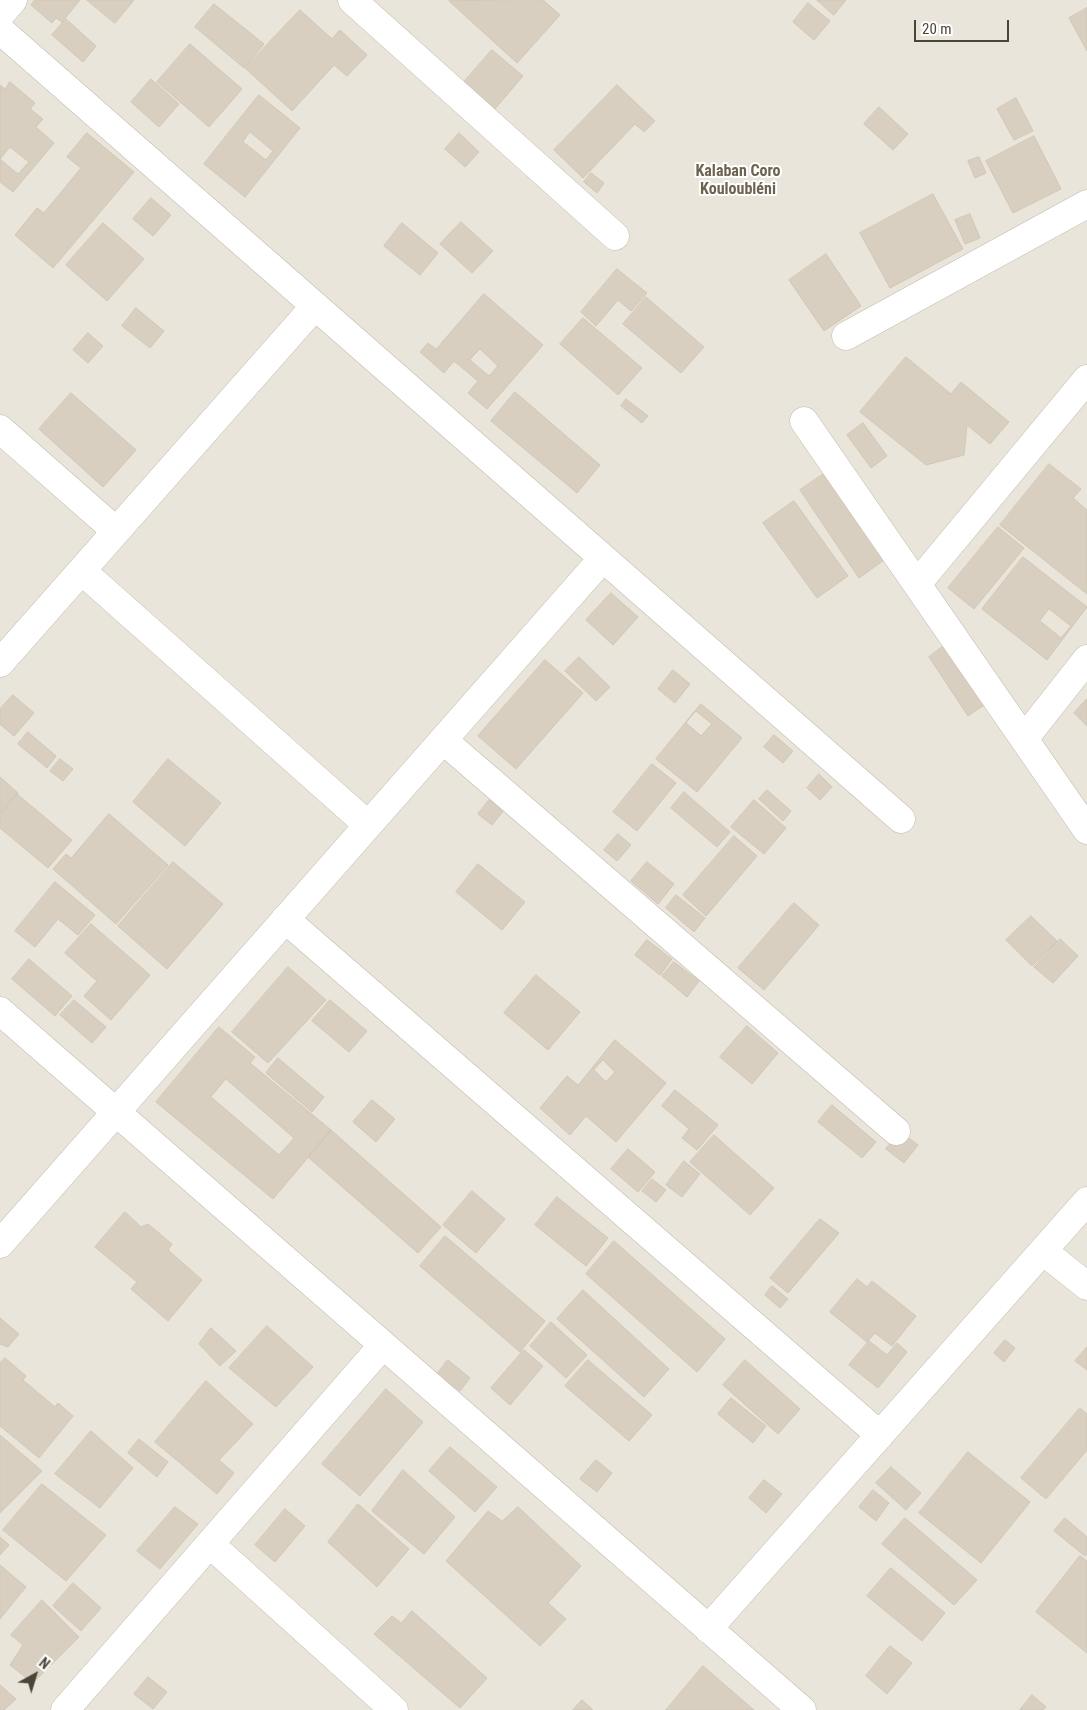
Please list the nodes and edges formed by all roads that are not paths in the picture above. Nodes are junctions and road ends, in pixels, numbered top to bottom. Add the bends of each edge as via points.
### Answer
1 (13, 0) edge
2 (352, 0) edge
3 (0, 15) edge
4 (0, 30) edge
5 (1087, 204) edge
6 (615, 236) dead end
7 (315, 306) junction
8 (846, 336) dead end
9 (1082, 396) edge
10 (804, 421) dead end
11 (0, 429) edge
12 (116, 531) junction
13 (603, 558) junction
14 (82, 571) junction
15 (917, 584) junction
16 (1087, 659) edge
17 (0, 664) edge
18 (1024, 739) junction
19 (443, 740) junction
20 (901, 818) dead end
21 (368, 825) junction
22 (1087, 830) edge
23 (285, 919) junction
24 (0, 1011) edge
25 (116, 1112) junction
26 (896, 1130) dead end
27 (1087, 1201) edge
28 (0, 1244) edge
29 (1043, 1251) junction
30 (1087, 1286) edge
31 (383, 1345) junction
32 (880, 1435) junction
33 (210, 1544) junction
34 (708, 1629) junction
35 (65, 1710) edge
36 (394, 1710) edge
37 (802, 1710) edge

1 - 3 street
2 - 6 street
4 - 7 street
5 - 8 street
7 - 12 street
7 - 13 street
9 - 15 street
10 - 15 street
11 - 12 street
12 - 14 street
13 - 19 street
13 - 20 street
14 - 17 street
14 - 21 street
15 - 18 street
16 - 18 street
18 - 22 street
19 - 21 street
19 - 26 street
21 - 23 street
23 - 25 street
23 - 32 street
24 - 25 street
25 - 28 street
25 - 31 street
27 - 29 street
29 - 30 street
29 - 32 street
31 - 33 street
31 - 34 street
32 - 34 street
33 - 35 street
33 - 36 street
34 - 37 street

